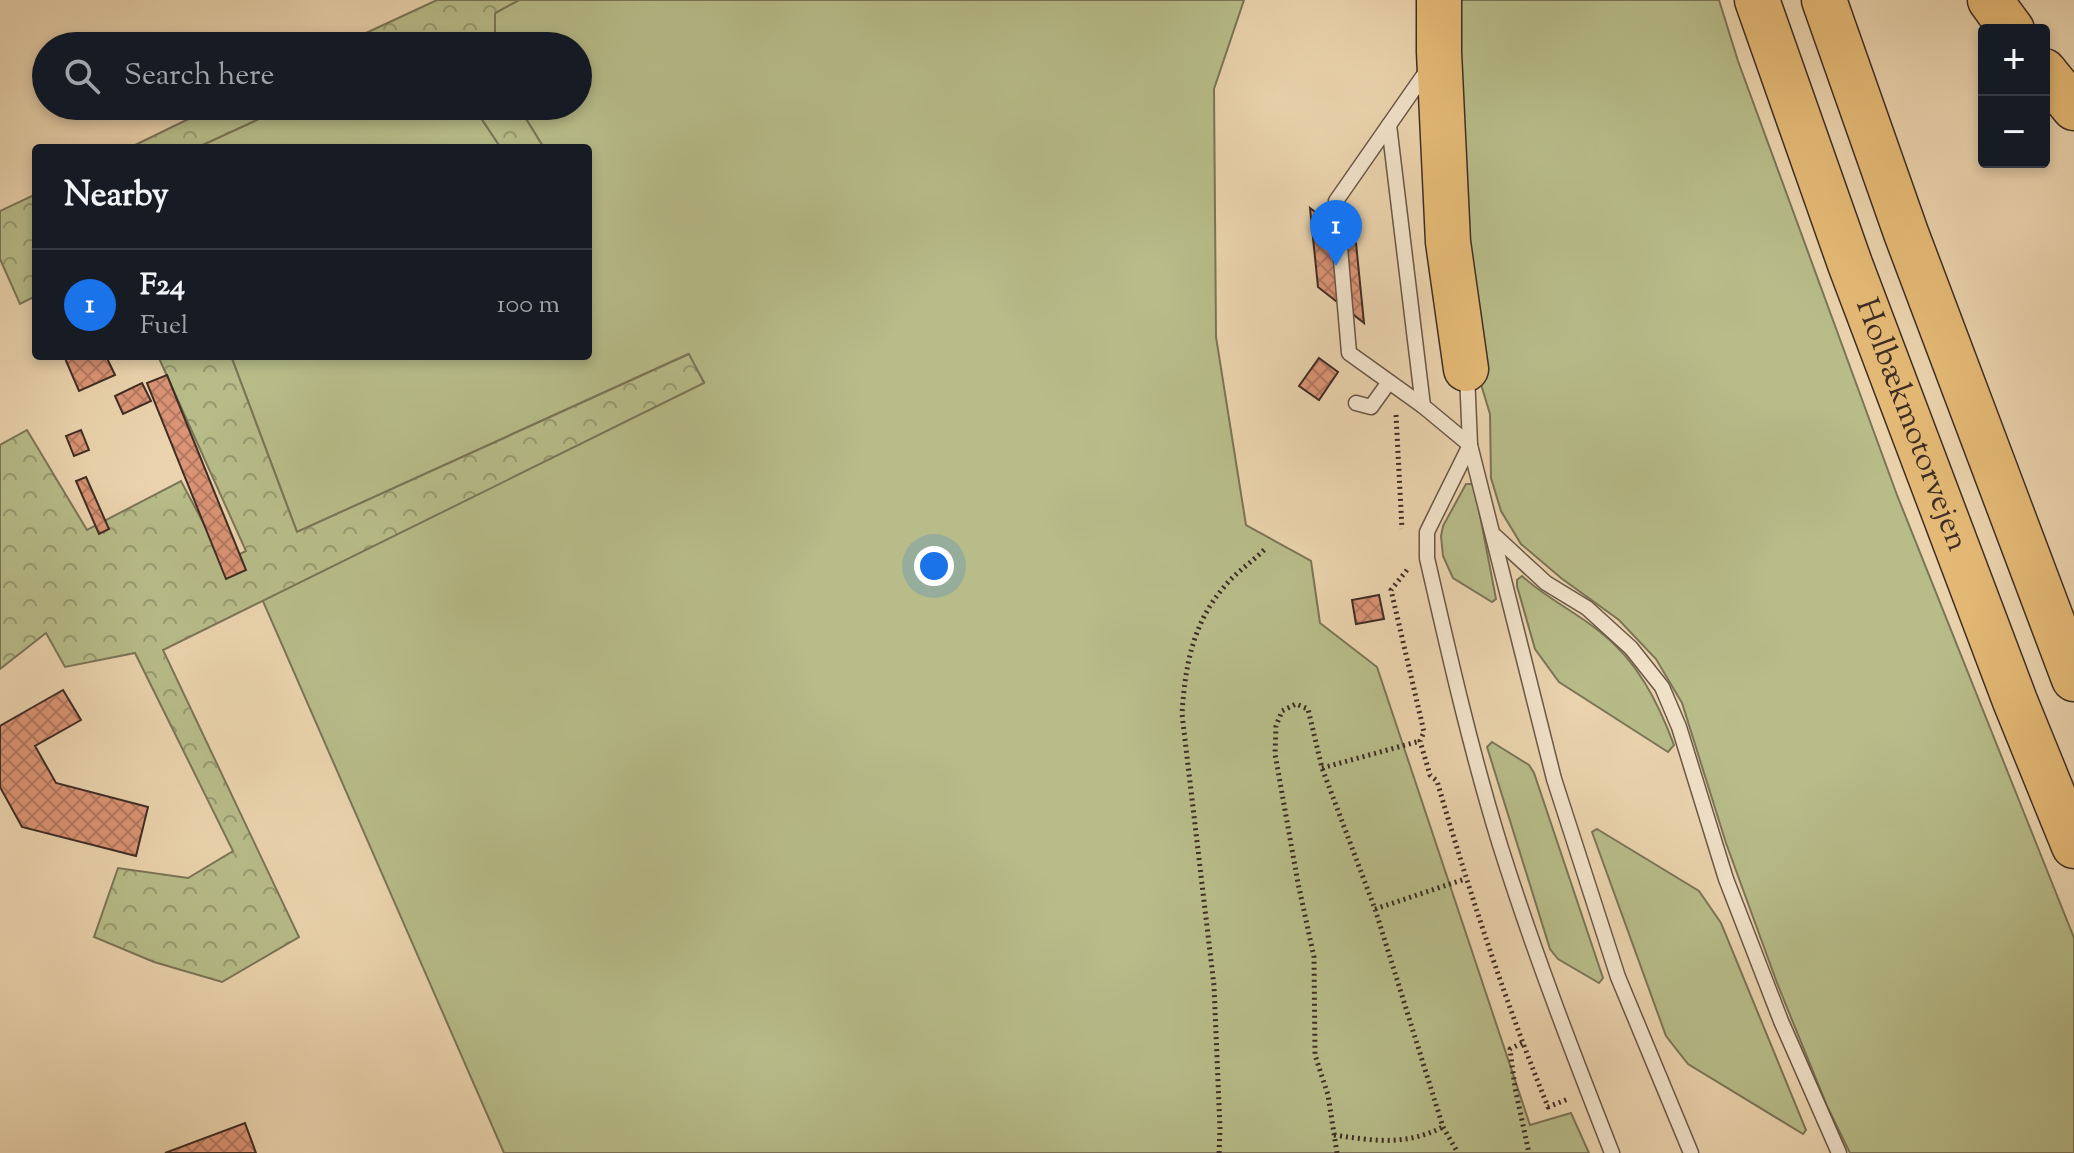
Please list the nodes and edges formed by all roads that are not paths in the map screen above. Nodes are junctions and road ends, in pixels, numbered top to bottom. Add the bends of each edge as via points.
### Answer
1 (1439, 0) edge
2 (1757, 0) edge
3 (1824, 0) edge
4 (1990, 0) edge
5 (2008, 24) edge
6 (1439, 52) junction
7 (2050, 78) edge
8 (2074, 108) edge
9 (1389, 125) junction
10 (1466, 369) joint
11 (1392, 384) junction
12 (1356, 403) dead end
13 (1423, 406) junction
14 (1470, 445) junction
15 (1494, 536) junction
16 (2074, 679) edge
17 (2074, 846) edge
18 (1612, 1153) edge
19 (1691, 1153) edge
20 (1839, 1153) edge

1 - 6 highway
2 - 17 highway, Holbækmotorvejen via 1855,279
3 - 16 highway, Holbækmotorvejen
4 - 5 highway
6 - 9 lane
6 - 10 highway via 1448,242
7 - 8 highway
9 - 11 lane via 1336,201 1349,353
9 - 13 lane
10 - 14 lane
11 - 12 lane via 1371,407
11 - 13 lane
13 - 14 lane
14 - 15 lane
14 - 18 lane via 1427,532 1427,558 1500,843 1541,970
15 - 19 lane via 1559,794 1618,977
15 - 20 lane via 1546,583 1587,608 1631,648 1662,687 1737,907

